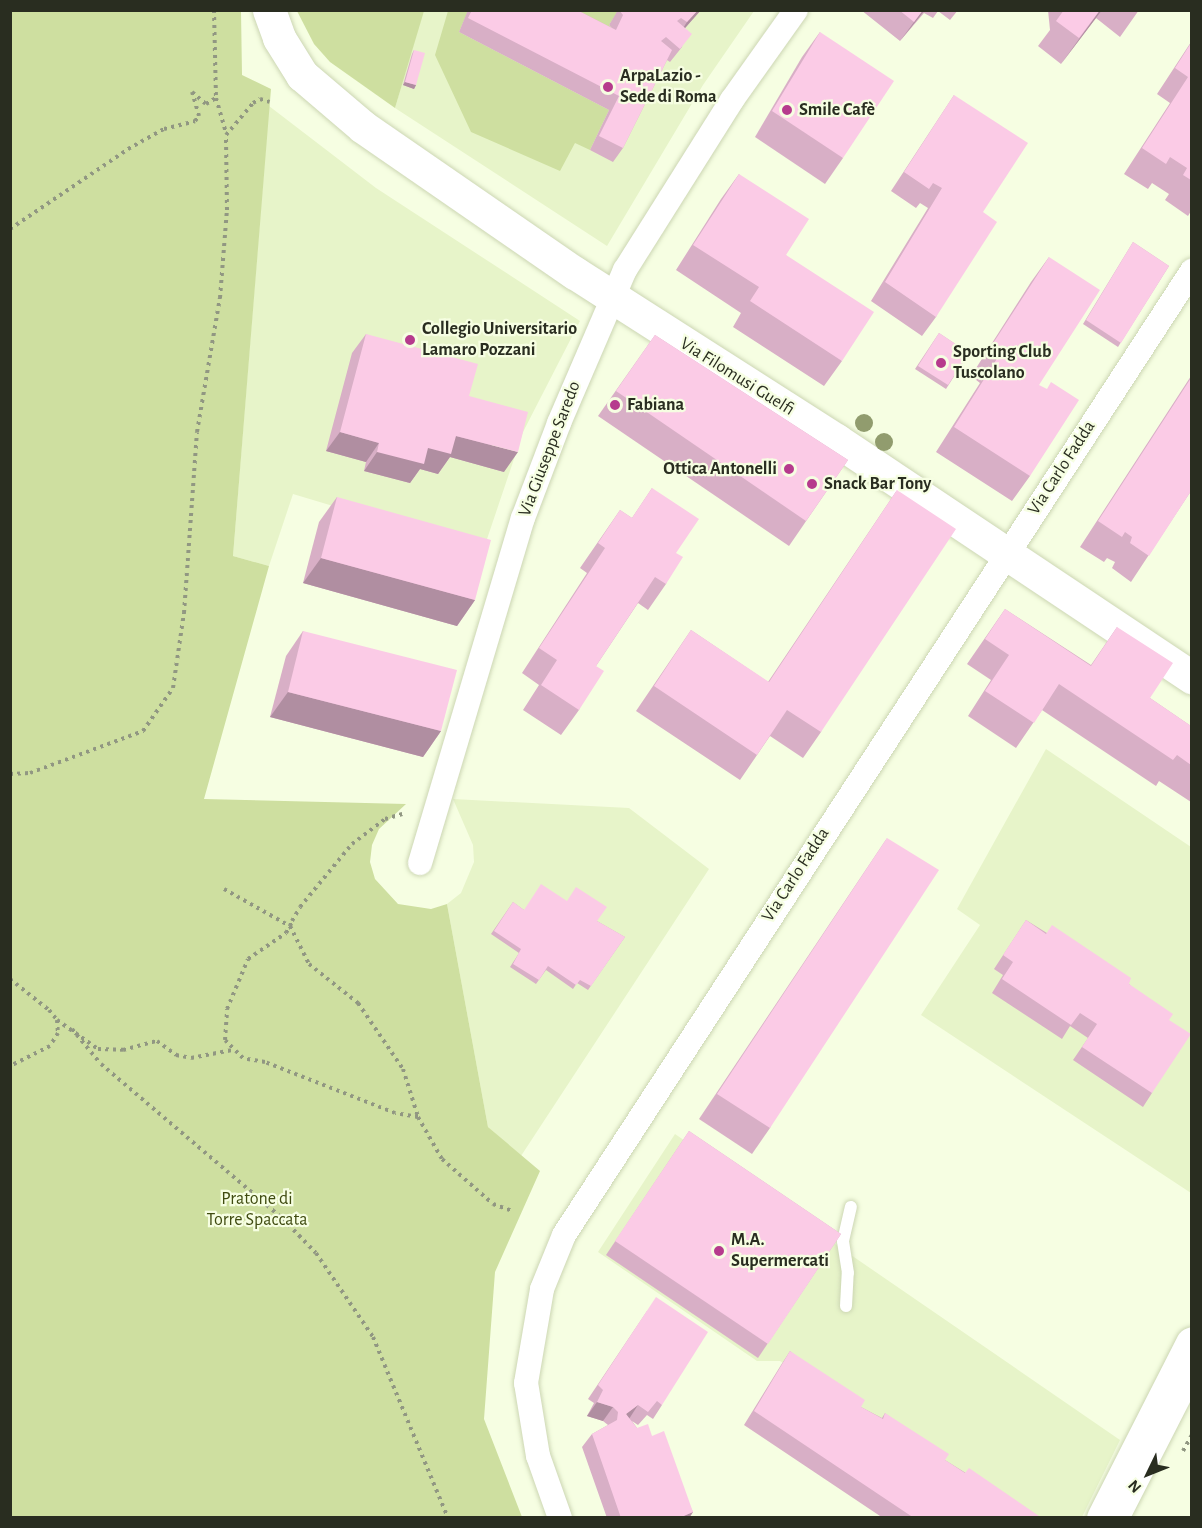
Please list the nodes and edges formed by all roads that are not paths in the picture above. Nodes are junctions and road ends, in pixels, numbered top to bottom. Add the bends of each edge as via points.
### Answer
1 (269, 10) edge
2 (796, 10) edge
3 (1191, 271) edge
4 (615, 298) junction
5 (1004, 555) junction
6 (1191, 676) edge
7 (420, 863) dead end
8 (851, 1207) dead end
9 (846, 1306) dead end
10 (1191, 1343) edge
11 (1191, 1385) edge
12 (560, 1518) edge
13 (1103, 1518) edge
14 (1124, 1518) edge

1 - 4 street, Via Filomusi Guelfi via 294,63 314,87 363,128
2 - 4 street, Via Giuseppe Saredo via 740,87 643,236
3 - 5 street, Via Carlo Fadda
4 - 5 street, Via Filomusi Guelfi via 836,440
4 - 7 street, Via Giuseppe Saredo via 570,394 527,508
5 - 6 street, Via Filomusi Guelfi
5 - 12 street, Via Carlo Fadda via 636,1120 556,1250 537,1308 526,1383 538,1456
8 - 9 lane via 843,1241 848,1273
10 - 13 street
11 - 14 lane

